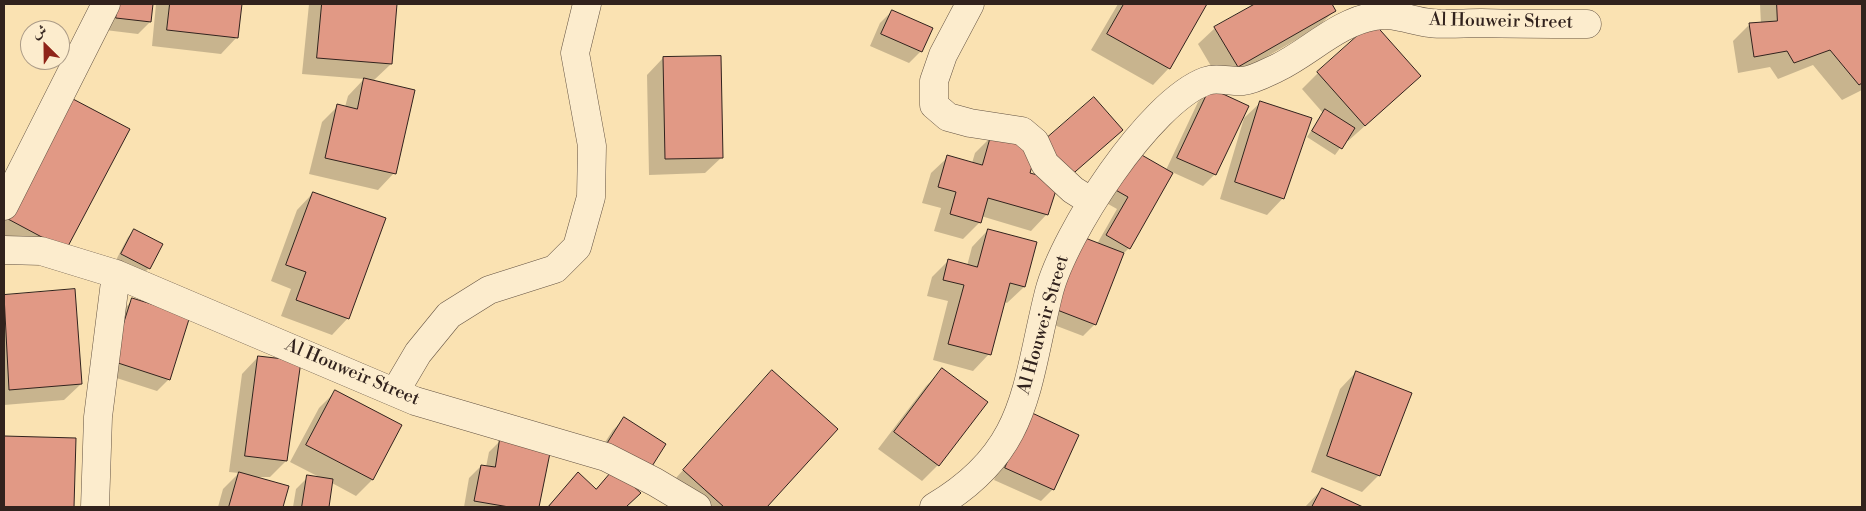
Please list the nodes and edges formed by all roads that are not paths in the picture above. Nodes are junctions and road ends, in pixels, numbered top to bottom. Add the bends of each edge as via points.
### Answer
1 (106, 4) edge
2 (587, 4) edge
3 (970, 4) edge
4 (1587, 24) dead end
5 (1092, 202) junction
6 (4, 206) edge
7 (4, 250) edge
8 (116, 274) junction
9 (395, 392) junction
10 (95, 507) edge
11 (697, 507) edge
12 (934, 507) edge

1 - 6 street
2 - 9 street via 574,53 592,146 591,197 577,247 555,269 489,290 449,315 418,353
3 - 5 street via 940,64 934,82 934,105 948,117 1022,131 1035,142 1045,164 1073,190
4 - 5 street, Al Houweir Street via 1429,23 1403,16 1375,16 1339,29 1278,67 1244,81 1208,80 1182,94 1154,119
5 - 12 street, Al Houweir Street via 1067,243 1050,289 1030,379 1006,443 989,465 966,486
7 - 8 street, Al Houweir Street via 41,251
8 - 9 street, Al Houweir Street
8 - 10 street via 98,417
9 - 11 street, Al Houweir Street via 415,401 606,457

